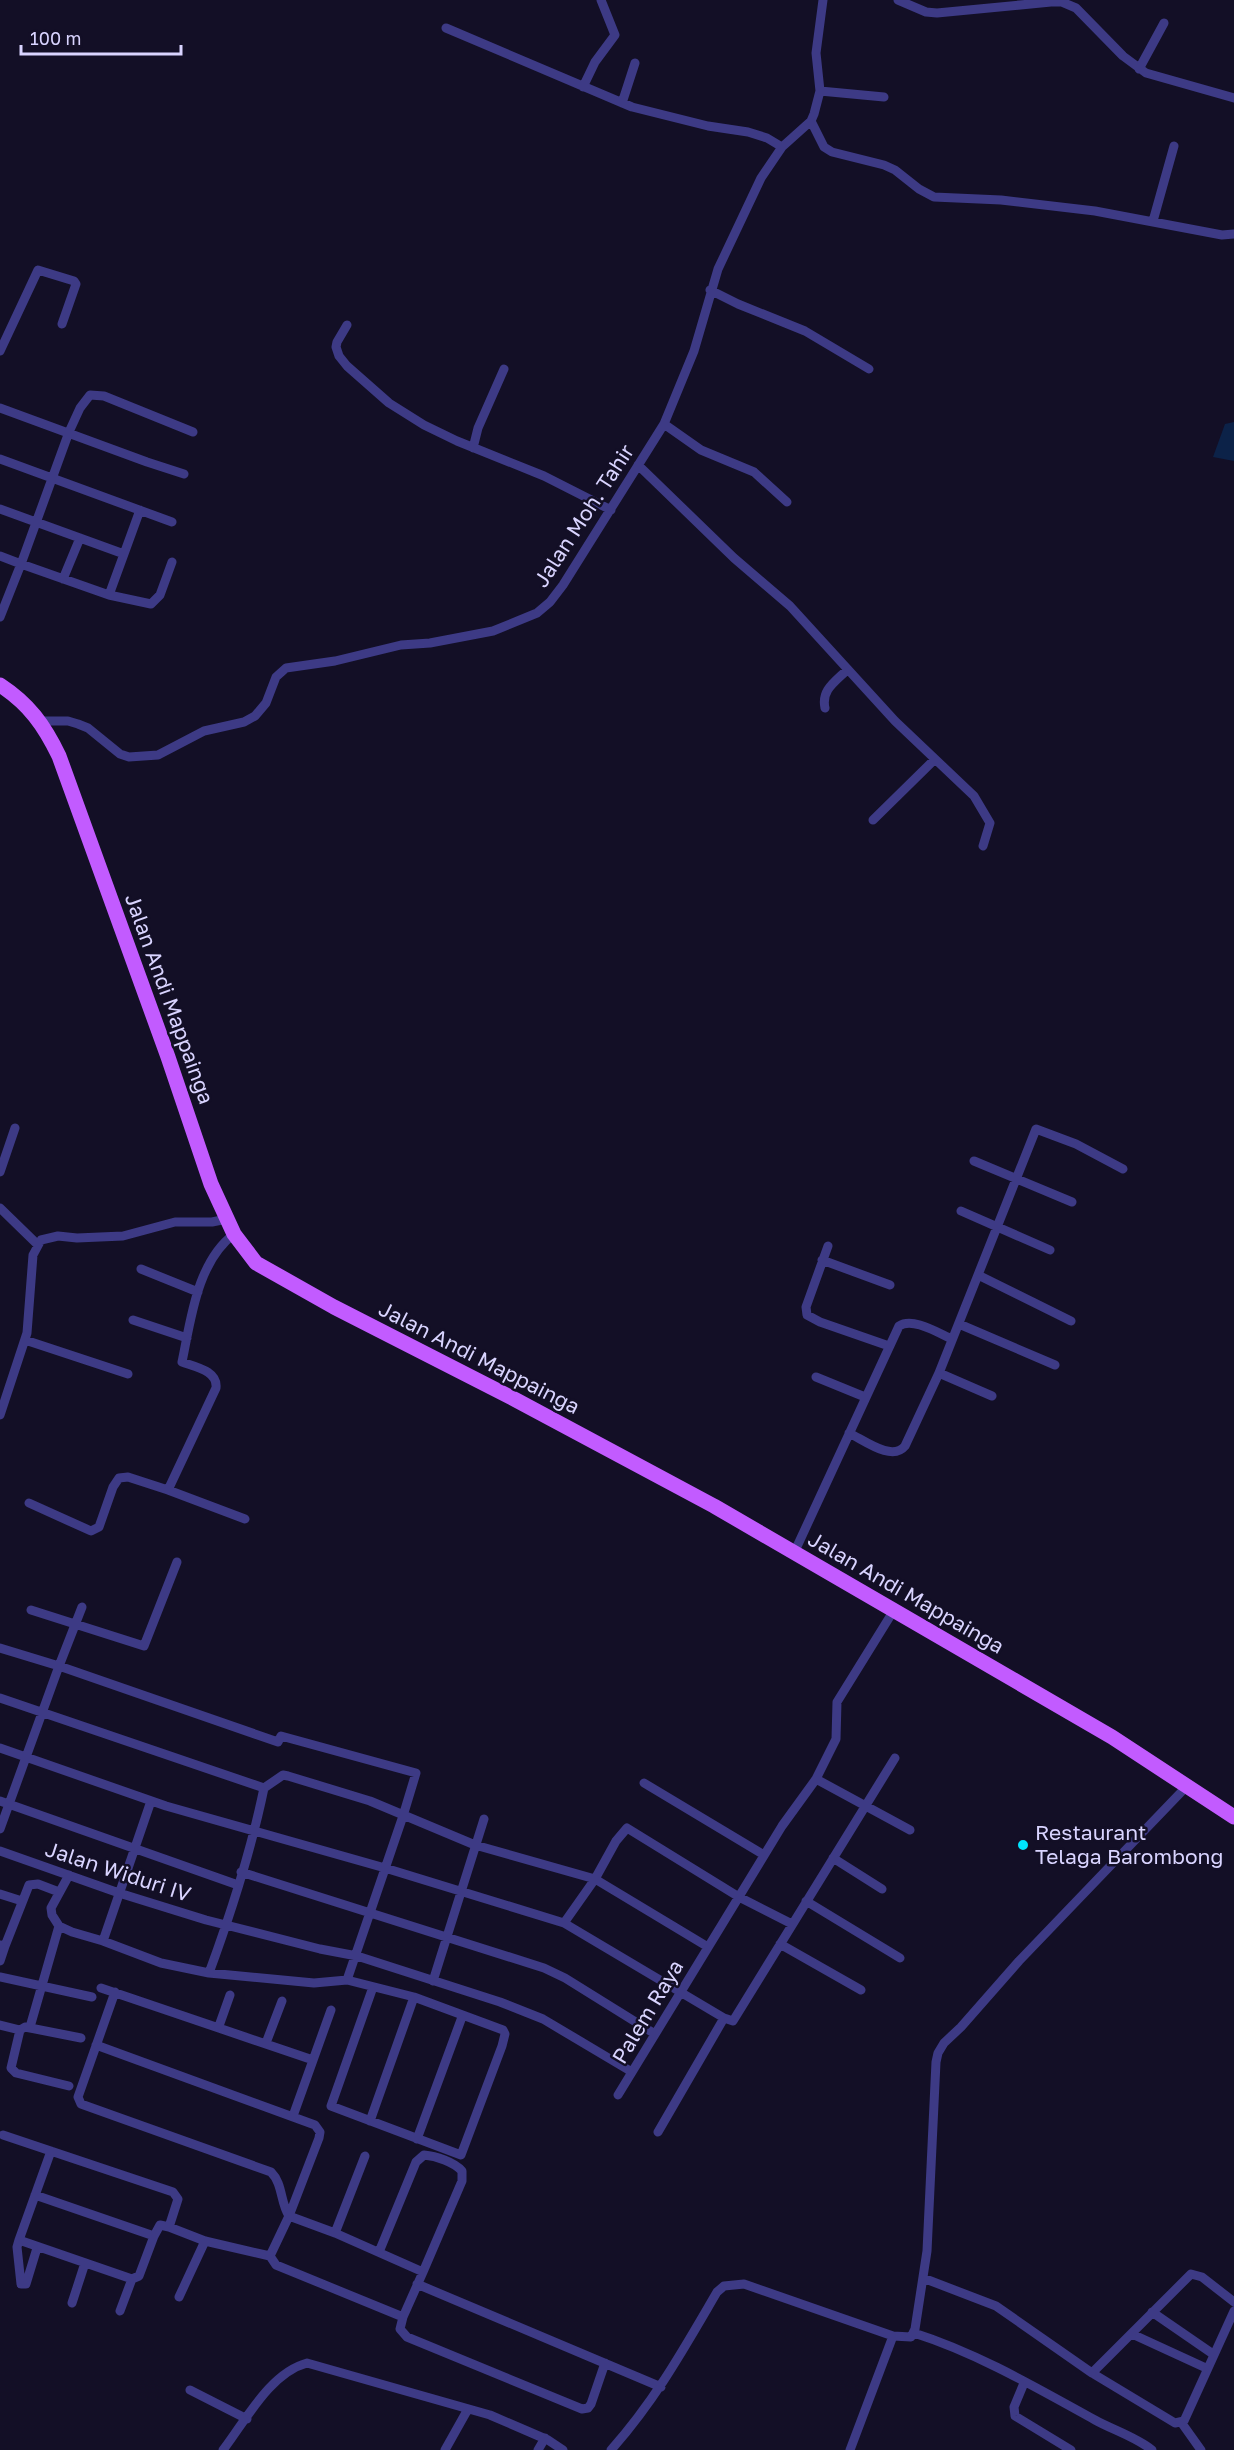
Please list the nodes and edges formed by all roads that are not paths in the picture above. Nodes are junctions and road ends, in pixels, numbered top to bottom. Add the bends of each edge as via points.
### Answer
1 (601, 0) edge
2 (823, 0) edge
3 (898, 0) edge
4 (1164, 23) dead end
5 (446, 28) dead end
6 (635, 63) dead end
7 (1139, 69) junction
8 (583, 87) junction
9 (820, 91) junction
10 (884, 97) dead end
11 (1234, 98) edge
12 (622, 103) junction
13 (811, 121) junction
14 (782, 147) junction
15 (1174, 147) dead end
16 (1153, 221) junction
17 (1234, 234) edge
18 (710, 290) junction
19 (62, 324) dead end
20 (347, 325) dead end
21 (0, 351) edge
22 (504, 369) dead end
23 (868, 369) dead end
24 (0, 408) edge
25 (664, 424) junction
26 (69, 432) junction
27 (193, 432) dead end
28 (473, 448) junction
29 (0, 459) edge
30 (638, 465) junction
31 (184, 474) dead end
32 (51, 477) junction
33 (787, 501) dead end
34 (0, 509) edge
35 (140, 510) junction
36 (610, 510) junction
37 (34, 522) junction
38 (172, 522) dead end
39 (80, 538) junction
40 (124, 554) junction
41 (0, 556) edge
42 (172, 562) dead end
43 (21, 564) junction
44 (63, 579) junction
45 (109, 595) junction
46 (0, 617) edge
47 (847, 670) junction
48 (0, 685) edge
49 (825, 708) dead end
50 (41, 722) junction
51 (934, 760) junction
52 (873, 820) dead end
53 (983, 846) dead end
54 (15, 1128) dead end
55 (974, 1161) dead end
56 (1123, 1169) dead end
57 (0, 1172) edge
58 (1016, 1178) junction
59 (1072, 1202) dead end
60 (0, 1208) edge
61 (961, 1211) dead end
62 (227, 1219) junction
63 (998, 1226) junction
64 (234, 1234) junction
65 (37, 1244) junction
66 (828, 1246) dead end
67 (1050, 1250) dead end
68 (822, 1260) junction
69 (141, 1269) dead end
70 (978, 1275) junction
71 (890, 1285) dead end
72 (198, 1292) junction
73 (133, 1320) dead end
74 (1071, 1321) dead end
75 (959, 1324) junction
76 (187, 1338) junction
77 (952, 1339) junction
78 (25, 1340) junction
79 (889, 1346) junction
80 (1055, 1365) dead end
81 (939, 1373) junction
82 (128, 1374) dead end
83 (816, 1377) dead end
84 (992, 1396) dead end
85 (865, 1397) junction
86 (2, 1402) edge
87 (0, 1415) edge
88 (849, 1433) junction
89 (168, 1490) junction
90 (29, 1503) dead end
91 (245, 1519) dead end
92 (794, 1553) junction
93 (177, 1562) dead end
94 (82, 1606) dead end
95 (31, 1610) dead end
96 (894, 1610) junction
97 (75, 1624) junction
98 (0, 1648) edge
99 (59, 1666) junction
100 (0, 1698) edge
101 (42, 1712) junction
102 (0, 1748) edge
103 (26, 1756) junction
104 (895, 1758) dead end
105 (816, 1779) junction
106 (644, 1784) dead end
107 (1187, 1786) junction
108 (264, 1788) junction
109 (151, 1801) junction
110 (5, 1802) edge
111 (866, 1805) junction
112 (403, 1816) junction
113 (1234, 1817) edge
114 (484, 1819) dead end
115 (0, 1829) edge
116 (910, 1830) dead end
117 (255, 1831) junction
118 (475, 1845) junction
119 (136, 1849) junction
120 (0, 1851) edge
121 (764, 1855) junction
122 (833, 1858) junction
123 (385, 1868) junction
124 (242, 1872) junction
125 (69, 1875) junction
126 (595, 1879) junction
127 (238, 1885) junction
128 (882, 1889) dead end
129 (58, 1892) junction
130 (461, 1892) junction
131 (119, 1893) junction
132 (0, 1894) edge
133 (739, 1897) junction
134 (22, 1901) junction
135 (806, 1901) junction
136 (370, 1914) junction
137 (564, 1923) junction
138 (792, 1924) junction
139 (226, 1925) junction
140 (59, 1926) junction
141 (446, 1936) junction
142 (103, 1941) junction
143 (780, 1944) junction
144 (2, 1945) edge
145 (708, 1947) junction
146 (357, 1956) junction
147 (900, 1958) dead end
148 (0, 1961) edge
149 (209, 1973) junction
150 (0, 1977) edge
151 (347, 1980) junction
152 (433, 1981) junction
153 (41, 1985) junction
154 (374, 1987) junction
155 (101, 1988) dead end
156 (861, 1990) dead end
157 (115, 1992) junction
158 (682, 1992) junction
159 (230, 1995) dead end
160 (92, 1997) dead end
161 (414, 1997) junction
162 (282, 2001) dead end
163 (331, 2010) dead end
164 (462, 2017) junction
165 (724, 2018) junction
166 (0, 2025) edge
167 (219, 2026) junction
168 (30, 2027) junction
169 (20, 2030) junction
170 (655, 2034) junction
171 (81, 2038) dead end
172 (266, 2043) junction
173 (96, 2045) junction
174 (313, 2060) junction
175 (632, 2072) junction
176 (69, 2086) dead end
177 (618, 2095) dead end
178 (293, 2116) junction
179 (370, 2121) junction
180 (658, 2132) dead end
181 (3, 2135) dead end
182 (417, 2139) junction
183 (51, 2151) junction
184 (365, 2156) dead end
185 (35, 2195) junction
186 (289, 2216) junction
187 (169, 2227) junction
188 (335, 2233) junction
189 (153, 2236) junction
190 (19, 2240) junction
191 (205, 2241) junction
192 (37, 2247) junction
193 (379, 2252) junction
194 (270, 2256) junction
195 (86, 2263) junction
196 (423, 2272) junction
197 (923, 2278) junction
198 (132, 2279) junction
199 (417, 2284) junction
200 (179, 2297) dead end
201 (1234, 2302) edge
202 (72, 2303) dead end
203 (120, 2311) dead end
204 (1234, 2311) edge
205 (1152, 2312) junction
206 (403, 2317) junction
207 (914, 2333) junction
208 (1132, 2334) junction
209 (893, 2336) junction
210 (1213, 2354) junction
211 (605, 2363) junction
212 (1206, 2368) junction
213 (1092, 2373) junction
214 (1024, 2383) junction
215 (661, 2387) junction
216 (190, 2390) dead end
217 (468, 2409) junction
218 (247, 2419) junction
219 (1181, 2422) junction
220 (545, 2438) junction
221 (224, 2450) edge
222 (445, 2450) edge
223 (538, 2450) edge
224 (563, 2450) edge
225 (611, 2450) edge
226 (850, 2450) edge
227 (1071, 2450) edge
228 (1152, 2450) edge
229 (1201, 2450) edge

1 - 8 street via 615,35 594,62
2 - 9 street via 816,53
3 - 7 street via 937,13 1051,2 1070,4
4 - 7 street
5 - 8 street
6 - 12 street
7 - 11 street via 1154,77
8 - 12 street
9 - 10 street
9 - 13 street
12 - 14 street via 708,126 748,132
13 - 14 street, Jalan Moh. Tahir
13 - 16 street via 824,147 832,152 884,165 934,196 1012,201
14 - 18 street, Jalan Moh. Tahir via 761,178
15 - 16 street
16 - 17 street
18 - 23 street via 805,331
18 - 25 street, Jalan Moh. Tahir via 694,351
19 - 21 street via 76,284 38,270
20 - 28 street via 336,347 347,366 404,413
22 - 28 street via 477,429
24 - 26 street
25 - 30 street, Jalan Moh. Tahir
25 - 33 street via 701,450 754,472
26 - 27 street via 85,399 96,394
26 - 31 street
26 - 32 street
28 - 36 street via 544,476
29 - 32 street
30 - 36 street, Jalan Moh. Tahir
30 - 47 street via 790,606
32 - 35 street
32 - 37 street
34 - 37 street
35 - 38 street
35 - 40 street
36 - 50 street, Jalan Moh. Tahir via 550,602 515,624 460,639 401,645 285,668 276,677 261,711 250,719 204,731 166,753 146,758 120,754 78,724
37 - 39 street
37 - 43 street
39 - 40 street
39 - 44 street
40 - 45 street
41 - 43 street
42 - 45 street via 160,595 151,604
43 - 44 street
43 - 46 street
44 - 45 street
47 - 49 street via 825,692
47 - 51 street
48 - 50 main road, Jalan Andi Mappainga via 18,697
50 - 62 main road, Jalan Andi Mappainga via 66,773
51 - 52 street
51 - 53 street via 982,807 990,822
54 - 57 street
55 - 58 street
56 - 58 street via 1076,1144 1035,1129
58 - 59 street
58 - 63 street
60 - 65 street
61 - 63 street
62 - 64 main road, Jalan Andi Mappainga
62 - 65 street via 176,1222 116,1236 52,1236
63 - 67 street
63 - 70 street
64 - 72 street via 217,1250
64 - 92 main road, Jalan Andi Mappainga via 256,1263 281,1279 586,1437
65 - 78 street
66 - 68 street
68 - 71 street
68 - 79 street via 806,1307 807,1315
69 - 72 street
70 - 74 street
70 - 75 street
72 - 76 street
73 - 76 street
75 - 77 street
75 - 80 street
76 - 89 street via 182,1362 213,1375 217,1385
77 - 79 street via 903,1323
77 - 81 street
78 - 82 street
78 - 86 street
79 - 85 street
81 - 84 street
81 - 88 street via 902,1451 892,1453
83 - 85 street
85 - 88 street
86 - 87 street
88 - 92 street
89 - 90 street via 128,1477 119,1478 99,1527 91,1531
89 - 91 street
92 - 96 main road, Jalan Andi Mappainga
93 - 97 street via 144,1646
94 - 97 street
95 - 97 street
96 - 105 street, Palem Raya via 837,1702 836,1739
96 - 107 main road, Jalan Andi Mappainga via 1112,1737
97 - 99 street
98 - 99 street
99 - 101 street
99 - 112 street via 278,1742 281,1736 416,1773
100 - 101 street
101 - 103 street
101 - 108 street
102 - 103 street
103 - 109 street
103 - 110 street
104 - 111 street
105 - 111 street
105 - 121 street, Palem Raya
106 - 121 street
107 - 113 main road, Jalan Andi Mappainga
107 - 197 street via 940,2048
108 - 112 street via 283,1775 288,1776 370,1801
108 - 117 street
109 - 117 street
109 - 119 street
110 - 115 street
110 - 119 street
111 - 116 street
111 - 122 street
112 - 118 street
112 - 123 street
114 - 118 street
117 - 123 street
117 - 124 street
118 - 126 street
118 - 130 street
119 - 127 street
119 - 131 street
120 - 125 street, Jalan Widuri IV
121 - 133 street, Palem Raya
122 - 128 street
122 - 135 street
123 - 130 street
123 - 136 street
124 - 127 street
124 - 136 street
125 - 129 street
125 - 131 street, Jalan Widuri IV
126 - 133 street via 625,1828 630,1828
126 - 137 street
126 - 145 street
127 - 139 street
129 - 134 street via 33,1883
129 - 140 street via 51,1908
130 - 137 street
130 - 141 street
131 - 139 street, Jalan Widuri IV
131 - 142 street
132 - 134 street
133 - 138 street
133 - 145 street, Palem Raya
134 - 144 street
135 - 138 street
135 - 147 street
136 - 141 street
136 - 146 street
137 - 158 street
138 - 143 street
139 - 146 street, Jalan Widuri IV
139 - 149 street
140 - 142 street
140 - 153 street
141 - 152 street
141 - 170 street via 544,1968
142 - 149 street via 161,1963
143 - 156 street
143 - 165 street via 735,2019
144 - 148 street
145 - 158 street, Palem Raya
146 - 151 street
146 - 152 street, Jalan Widuri IV
149 - 151 street via 314,1983
150 - 153 street
151 - 154 street
152 - 175 street, Jalan Widuri IV via 533,2014
153 - 160 street
153 - 168 street
154 - 161 street
154 - 179 street via 331,2106
155 - 157 street
157 - 167 street
157 - 173 street
158 - 165 street
158 - 170 street, Palem Raya
159 - 167 street
161 - 164 street
161 - 179 street
162 - 172 street
163 - 174 street
164 - 182 street
164 - 182 street via 502,2030 502,2046 461,2155
165 - 180 street
166 - 169 street
167 - 172 street
168 - 169 street
168 - 171 street
169 - 176 street via 12,2071
170 - 175 street, Palem Raya
172 - 174 street
173 - 178 street
173 - 186 street via 79,2102 86,2108 271,2172 278,2181 282,2205
174 - 178 street
175 - 177 street, Palem Raya
178 - 186 street via 315,2125 320,2132
179 - 182 street
181 - 183 street
183 - 185 street
183 - 187 street via 173,2192 177,2199
184 - 188 street
185 - 189 street
185 - 190 street
186 - 188 street
186 - 194 street
187 - 189 street via 160,2225
187 - 191 street
188 - 193 street
189 - 198 street via 139,2276
190 - 192 street
190 - 192 street via 21,2284 26,2283
191 - 194 street
191 - 200 street
192 - 195 street
193 - 196 street
193 - 196 street via 416,2162 424,2155 457,2167 462,2172 462,2181
194 - 206 street via 280,2268
195 - 198 street
195 - 202 street
196 - 199 street
197 - 207 street
197 - 213 street via 996,2306
198 - 203 street
199 - 206 street
199 - 211 street
201 - 205 street via 1196,2274 1187,2276
204 - 210 street
205 - 208 street
205 - 210 street
206 - 211 street via 400,2329 407,2337 582,2409 591,2404
207 - 209 street via 907,2338
207 - 214 street
208 - 212 street
208 - 213 street
209 - 215 street via 744,2284 732,2284 717,2292
209 - 226 street
210 - 212 street
211 - 215 street
212 - 219 street via 1189,2413
213 - 219 street via 1167,2419
214 - 227 street via 1014,2407 1015,2416
214 - 228 street
215 - 225 street
216 - 218 street
217 - 218 street via 307,2363 275,2380
217 - 220 street
217 - 222 street
218 - 221 street
219 - 229 street
220 - 223 street
220 - 224 street

